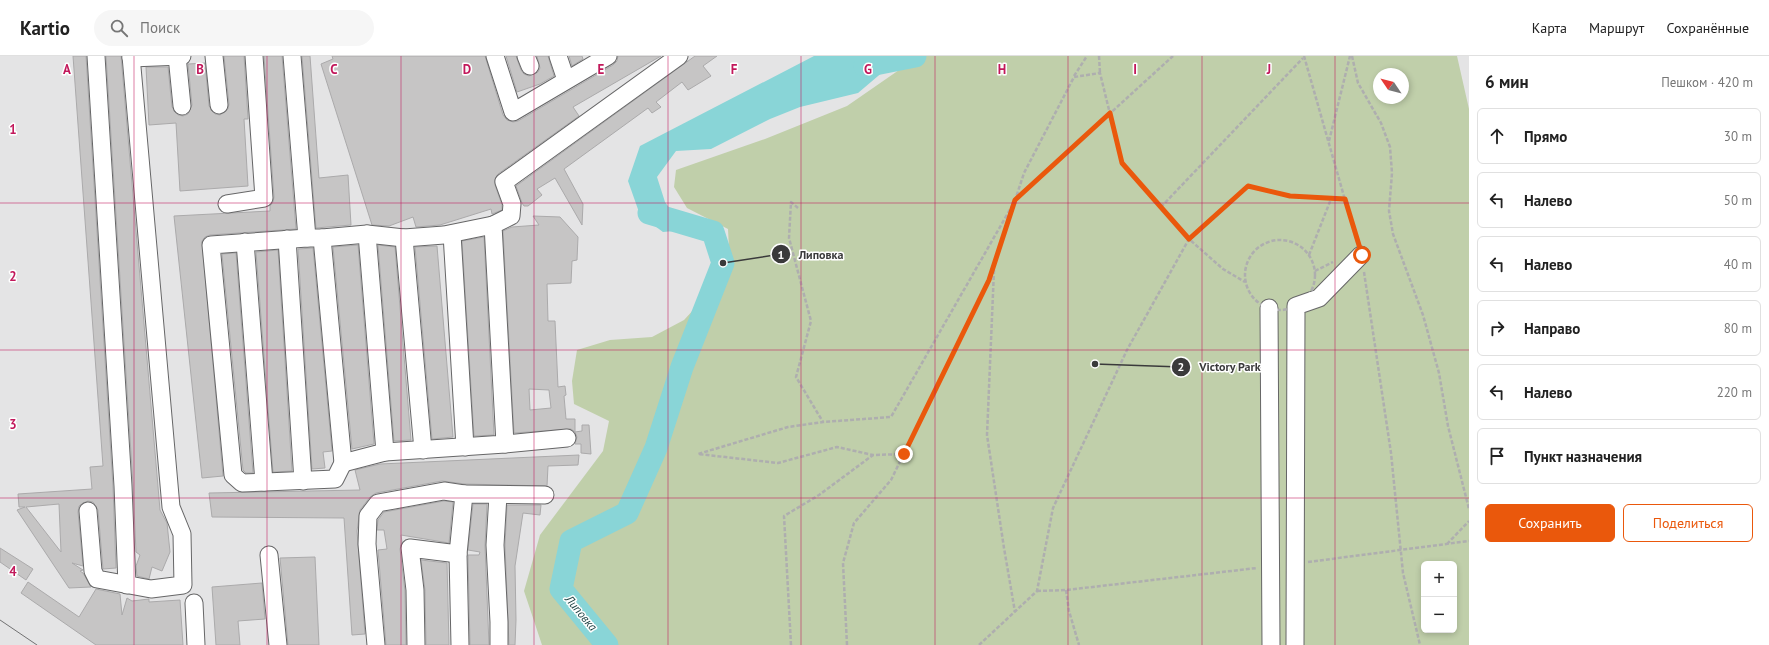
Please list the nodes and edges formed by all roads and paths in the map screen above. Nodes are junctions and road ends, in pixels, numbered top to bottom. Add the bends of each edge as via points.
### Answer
1 (96, 56) edge
2 (177, 56) edge
3 (182, 56) edge
4 (214, 56) edge
5 (254, 56) edge
6 (292, 56) edge
7 (494, 56) edge
8 (558, 56) edge
9 (608, 56) edge
10 (679, 56) edge
11 (1087, 56) edge
12 (1099, 56) edge
13 (1173, 56) edge
14 (1304, 56) edge
15 (1351, 56) edge
16 (131, 57) edge
17 (1100, 73) junction
18 (1074, 77) junction
19 (566, 80) junction
20 (219, 105) dead end
21 (182, 106) dead end
22 (1110, 113) junction
23 (1328, 142) junction
24 (1331, 199) junction
25 (1345, 199) junction
26 (1015, 200) junction
27 (227, 204) dead end
28 (1161, 207) junction
29 (798, 208) dead end
30 (493, 225) junction
31 (367, 234) junction
32 (452, 234) junction
33 (315, 238) junction
34 (404, 238) junction
35 (287, 239) junction
36 (1189, 239) junction
37 (245, 242) junction
38 (1362, 255) junction
39 (1309, 256) junction
40 (994, 266) junction
41 (1315, 271) dead end
42 (1269, 308) dead end
43 (823, 422) junction
44 (567, 438) dead end
45 (505, 444) junction
46 (465, 447) junction
47 (423, 450) junction
48 (385, 452) junction
49 (904, 454) junction
50 (873, 455) junction
51 (343, 463) junction
52 (303, 481) junction
53 (264, 482) junction
54 (464, 494) junction
55 (498, 495) junction
56 (545, 495) dead end
57 (1469, 509) edge
58 (88, 511) dead end
59 (1469, 521) edge
60 (1469, 541) edge
61 (1447, 544) junction
62 (1401, 551) junction
63 (458, 554) junction
64 (269, 555) dead end
65 (1296, 564) junction
66 (1270, 566) junction
67 (127, 585) junction
68 (1066, 590) junction
69 (1037, 592) junction
70 (194, 603) dead end
71 (1015, 612) junction
72 (196, 645) edge
73 (278, 645) edge
74 (376, 645) edge
75 (416, 645) edge
76 (460, 645) edge
77 (498, 645) edge
78 (790, 645) edge
79 (847, 645) edge
80 (979, 645) edge
81 (1079, 645) edge
82 (1271, 645) edge
83 (1295, 645) edge
84 (1420, 645) edge

1 - 67 street via 124,486
2 - 3 street
2 - 16 street
2 - 21 street
4 - 20 street
5 - 27 street via 264,198
6 - 33 street
7 - 19 street via 512,112
8 - 19 street
9 - 19 street
10 - 30 street via 504,182 512,204 511,216
11 - 18 path
12 - 17 path
13 - 22 path
14 - 23 path
14 - 28 path
15 - 23 path
15 - 57 path via 1358,83 1381,123 1390,147 1392,173 1389,211 1393,234 1424,315
16 - 67 street via 171,507 182,534 183,585 151,589
17 - 18 path
17 - 22 path
18 - 26 path via 1024,173
22 - 26 path
22 - 28 path via 1122,163
23 - 25 path
24 - 25 path
24 - 36 path via 1290,196 1248,186
24 - 39 path
25 - 38 path
26 - 40 path
26 - 43 path via 891,417
28 - 36 path
29 - 43 path via 791,202 789,238 811,321 796,377
30 - 32 street
30 - 45 street
31 - 33 street
31 - 34 street
31 - 48 street
32 - 34 street
32 - 46 street
33 - 35 street
33 - 51 street
34 - 47 street
35 - 37 street
35 - 52 street
36 - 39 path via 1223,269 1245,282 1248,260 1254,250 1264,243 1286,240 1297,243
36 - 69 path via 1127,350 1053,508
37 - 53 street
37 - 53 street via 211,244 233,475 242,483
38 - 62 path
38 - 65 street via 1319,298 1296,306
39 - 41 path
40 - 49 path
40 - 71 path via 987,435
42 - 66 street
43 - 50 path via 788,427 698,454 778,463 837,447
44 - 45 street
45 - 46 street
46 - 47 street
47 - 48 street
48 - 51 street
49 - 50 path
49 - 79 path via 891,480 854,523 843,563
50 - 78 path via 819,496 784,516
51 - 52 street via 334,480
52 - 53 street
54 - 55 street
54 - 63 street
54 - 74 street via 444,491 378,503 368,516 367,544
55 - 56 street
55 - 77 street via 495,545
58 - 67 street via 93,571 97,579
59 - 61 path
60 - 61 path
61 - 62 path
62 - 65 path
62 - 84 path via 1403,573
63 - 75 street via 410,548 415,590
63 - 76 street
64 - 73 street
65 - 83 street
66 - 68 path
66 - 82 street
68 - 69 path
68 - 81 path
69 - 71 path
70 - 72 street
71 - 80 path

